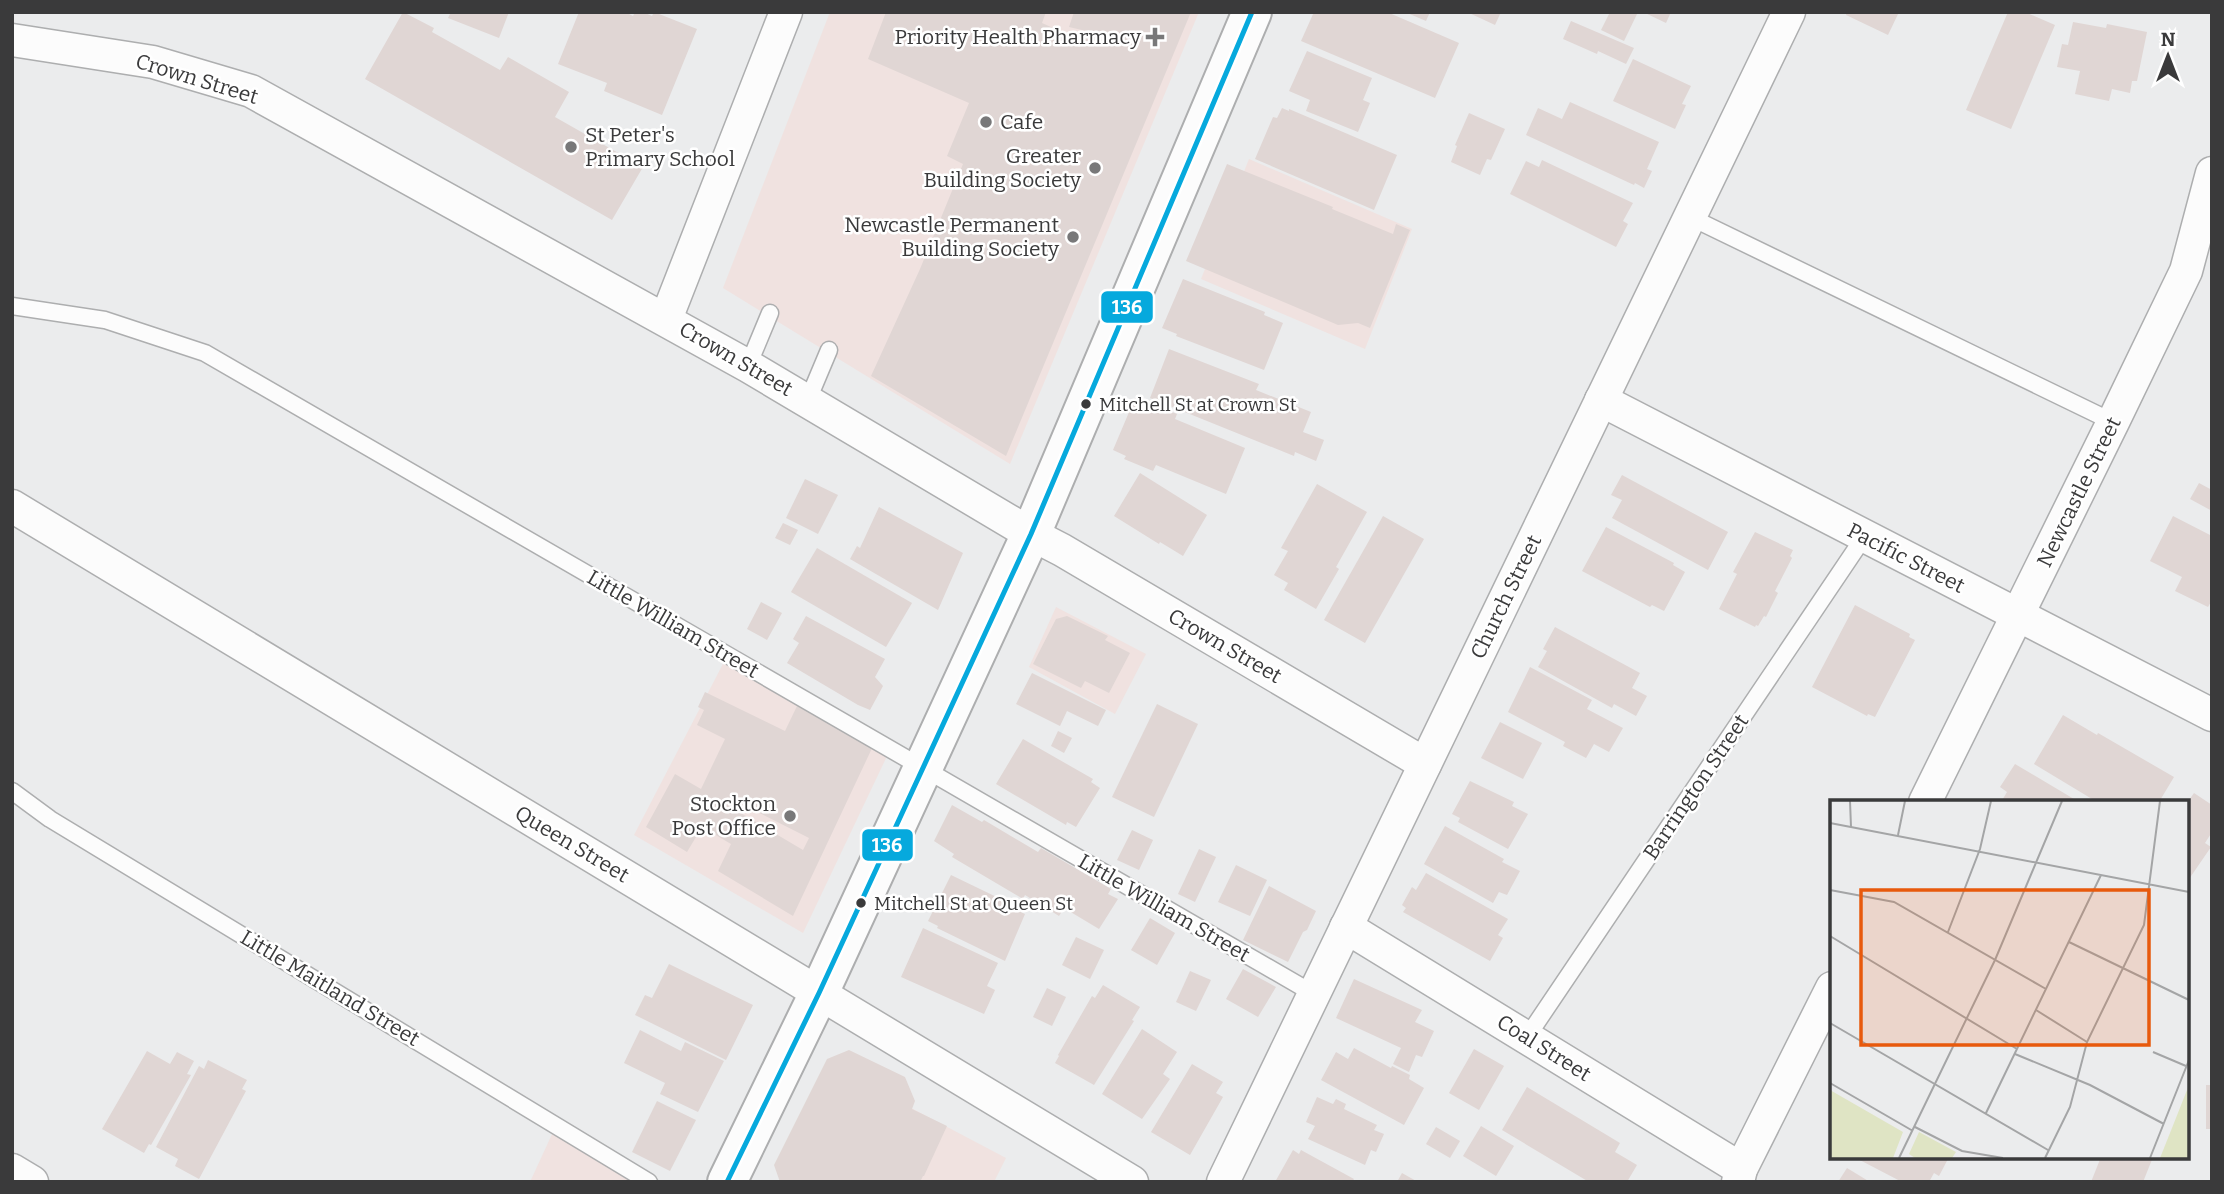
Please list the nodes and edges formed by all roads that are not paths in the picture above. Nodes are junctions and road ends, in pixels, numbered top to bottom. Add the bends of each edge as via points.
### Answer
1 (786, 12) edge
2 (1252, 12) edge
3 (1789, 12) edge
4 (12, 40) edge
5 (2212, 173) edge
6 (1690, 217) junction
7 (12, 306) edge
8 (770, 313) dead end
9 (666, 319) junction
10 (829, 350) dead end
11 (748, 366) junction
12 (807, 400) junction
13 (1601, 400) junction
14 (2113, 422) junction
15 (12, 506) edge
16 (1031, 534) junction
17 (1864, 537) junction
18 (2019, 615) junction
19 (2212, 715) edge
20 (1425, 764) junction
21 (923, 769) junction
22 (12, 791) edge
23 (1926, 800) edge
24 (1346, 927) junction
25 (1830, 992) edge
26 (819, 993) junction
27 (1314, 994) junction
28 (1527, 1037) junction
29 (12, 1170) edge
30 (1740, 1175) edge
31 (32, 1182) edge
32 (649, 1182) edge
33 (727, 1182) edge
34 (1132, 1182) edge
35 (1223, 1182) edge

1 - 9 street
2 - 16 street
3 - 6 street, Church Street
4 - 9 street, Crown Street via 153,62 251,91
5 - 14 street, Newcastle Street via 2186,271
6 - 13 street, Church Street
6 - 14 lane
7 - 21 lane, Little William Street via 105,320 205,353
8 - 11 lane
9 - 11 street, Crown Street
10 - 12 lane
11 - 12 street, Crown Street
12 - 16 street, Crown Street
13 - 17 street, Pacific Street
13 - 20 street, Church Street
14 - 18 street, Newcastle Street
15 - 26 street, Queen Street
16 - 20 street, Crown Street
16 - 21 street
17 - 18 street, Pacific Street
17 - 28 lane, Barrington Street
18 - 19 street, Pacific Street
18 - 23 street, Newcastle Street
20 - 24 street, Church Street
21 - 26 street
21 - 27 lane, Little William Street
22 - 32 lane, Little Maitland Street via 50,819
24 - 27 street, Church Street
24 - 28 street, Coal Street
25 - 30 street
26 - 33 street
26 - 34 street, Queen Street
27 - 35 street, Church Street
28 - 30 street, Coal Street
29 - 31 street

